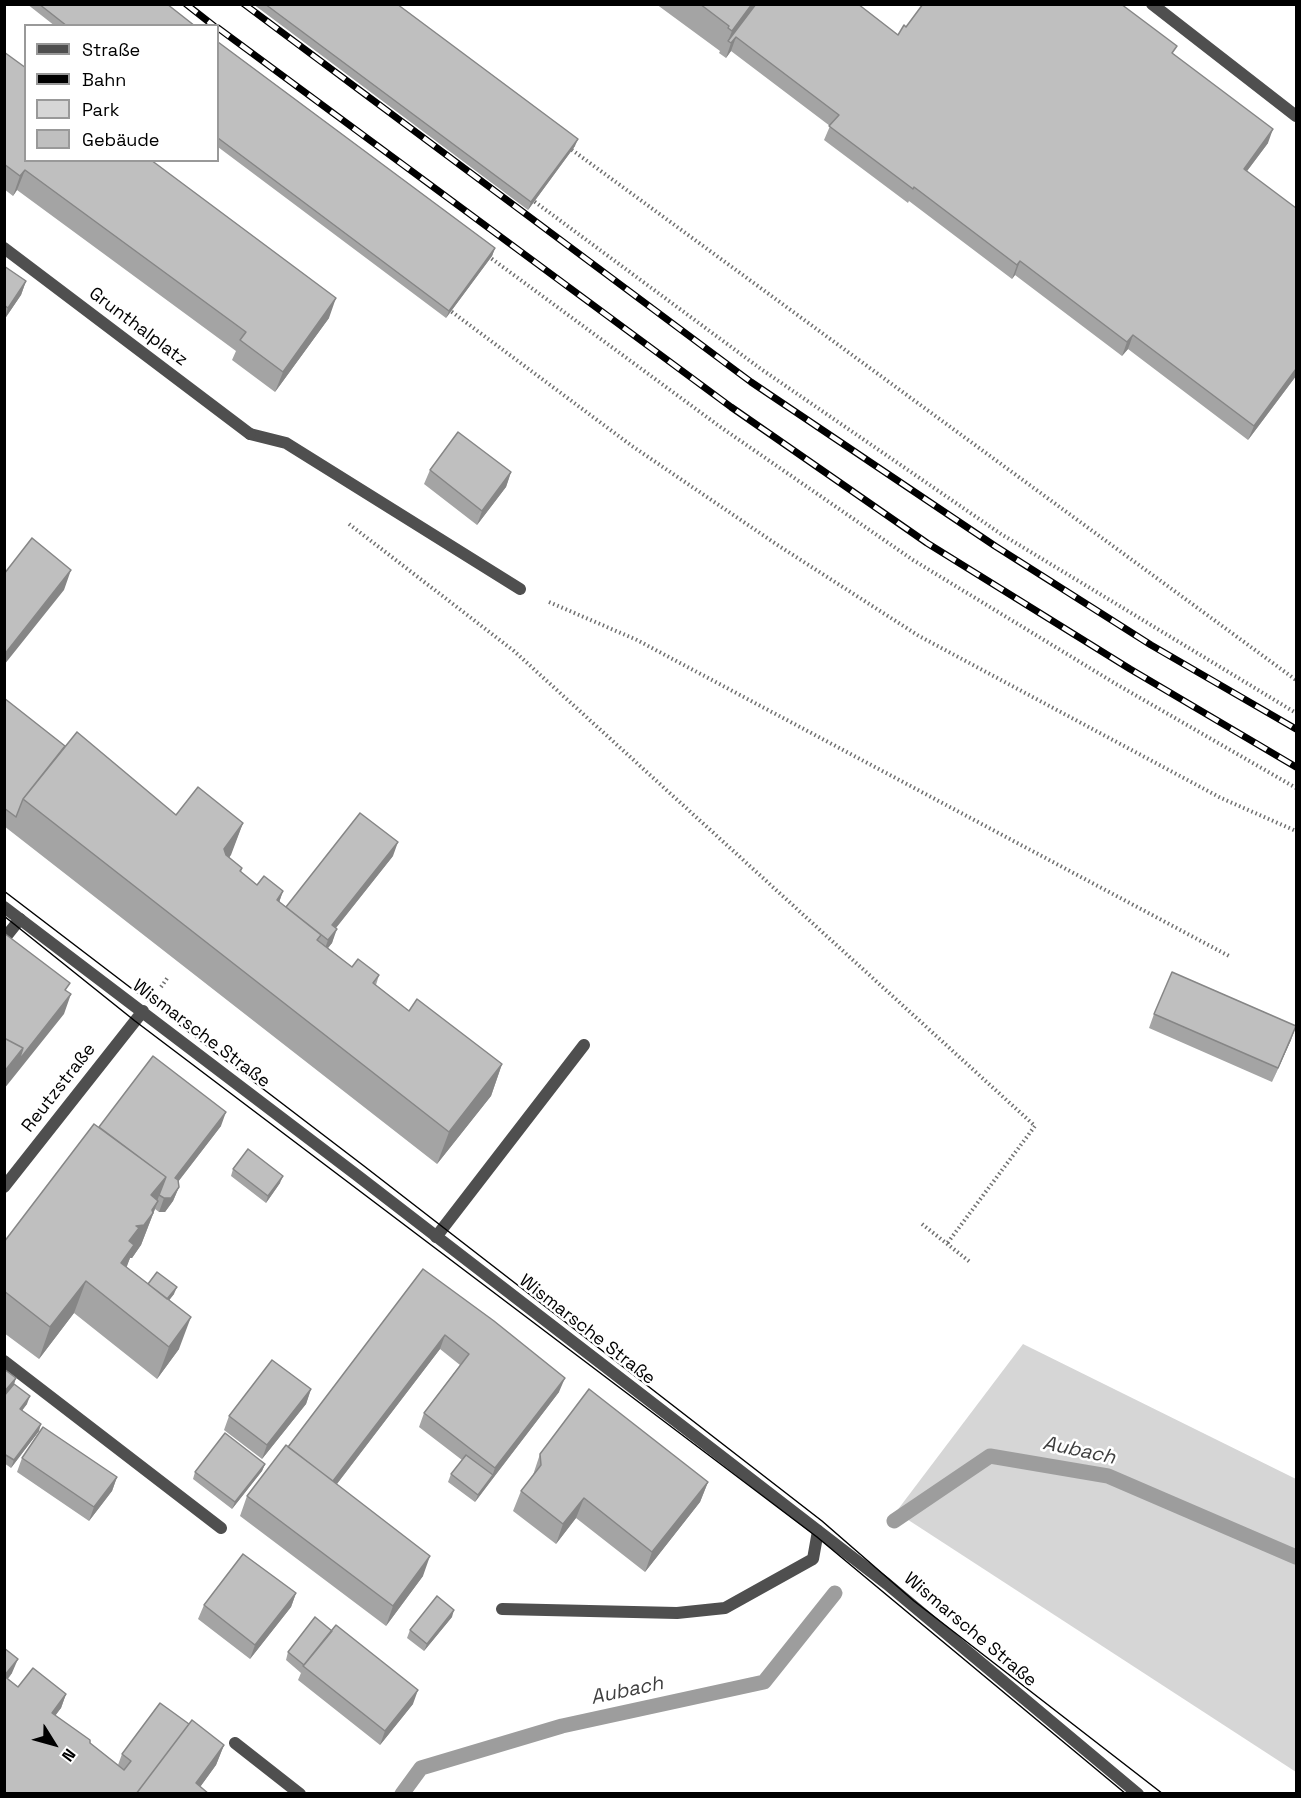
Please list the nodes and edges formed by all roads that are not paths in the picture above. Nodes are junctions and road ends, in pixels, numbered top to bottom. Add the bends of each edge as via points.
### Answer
1 (1152, 4) edge
2 (1296, 116) edge
3 (4, 248) edge
4 (520, 589) road end
5 (4, 907) edge
6 (20, 919) junction
7 (4, 939) edge
8 (142, 1011) junction
9 (584, 1045) dead end
10 (4, 1187) edge
11 (436, 1237) junction
12 (4, 1360) edge
13 (221, 1528) dead end
14 (818, 1531) junction
15 (502, 1609) dead end
16 (235, 1743) dead end
17 (300, 1794) edge
18 (1138, 1794) edge

1 - 2 street
3 - 4 street, Grunthalplatz via 250,434 286,443
5 - 6 street, Wismarsche Straße
6 - 7 street
6 - 8 street, Wismarsche Straße
8 - 10 street, Reutzstraße
8 - 11 street, Wismarsche Straße
9 - 11 street
11 - 14 street, Wismarsche Straße
12 - 13 street
14 - 15 street via 813,1559 724,1608 677,1613
14 - 18 street, Wismarsche Straße
16 - 17 street

